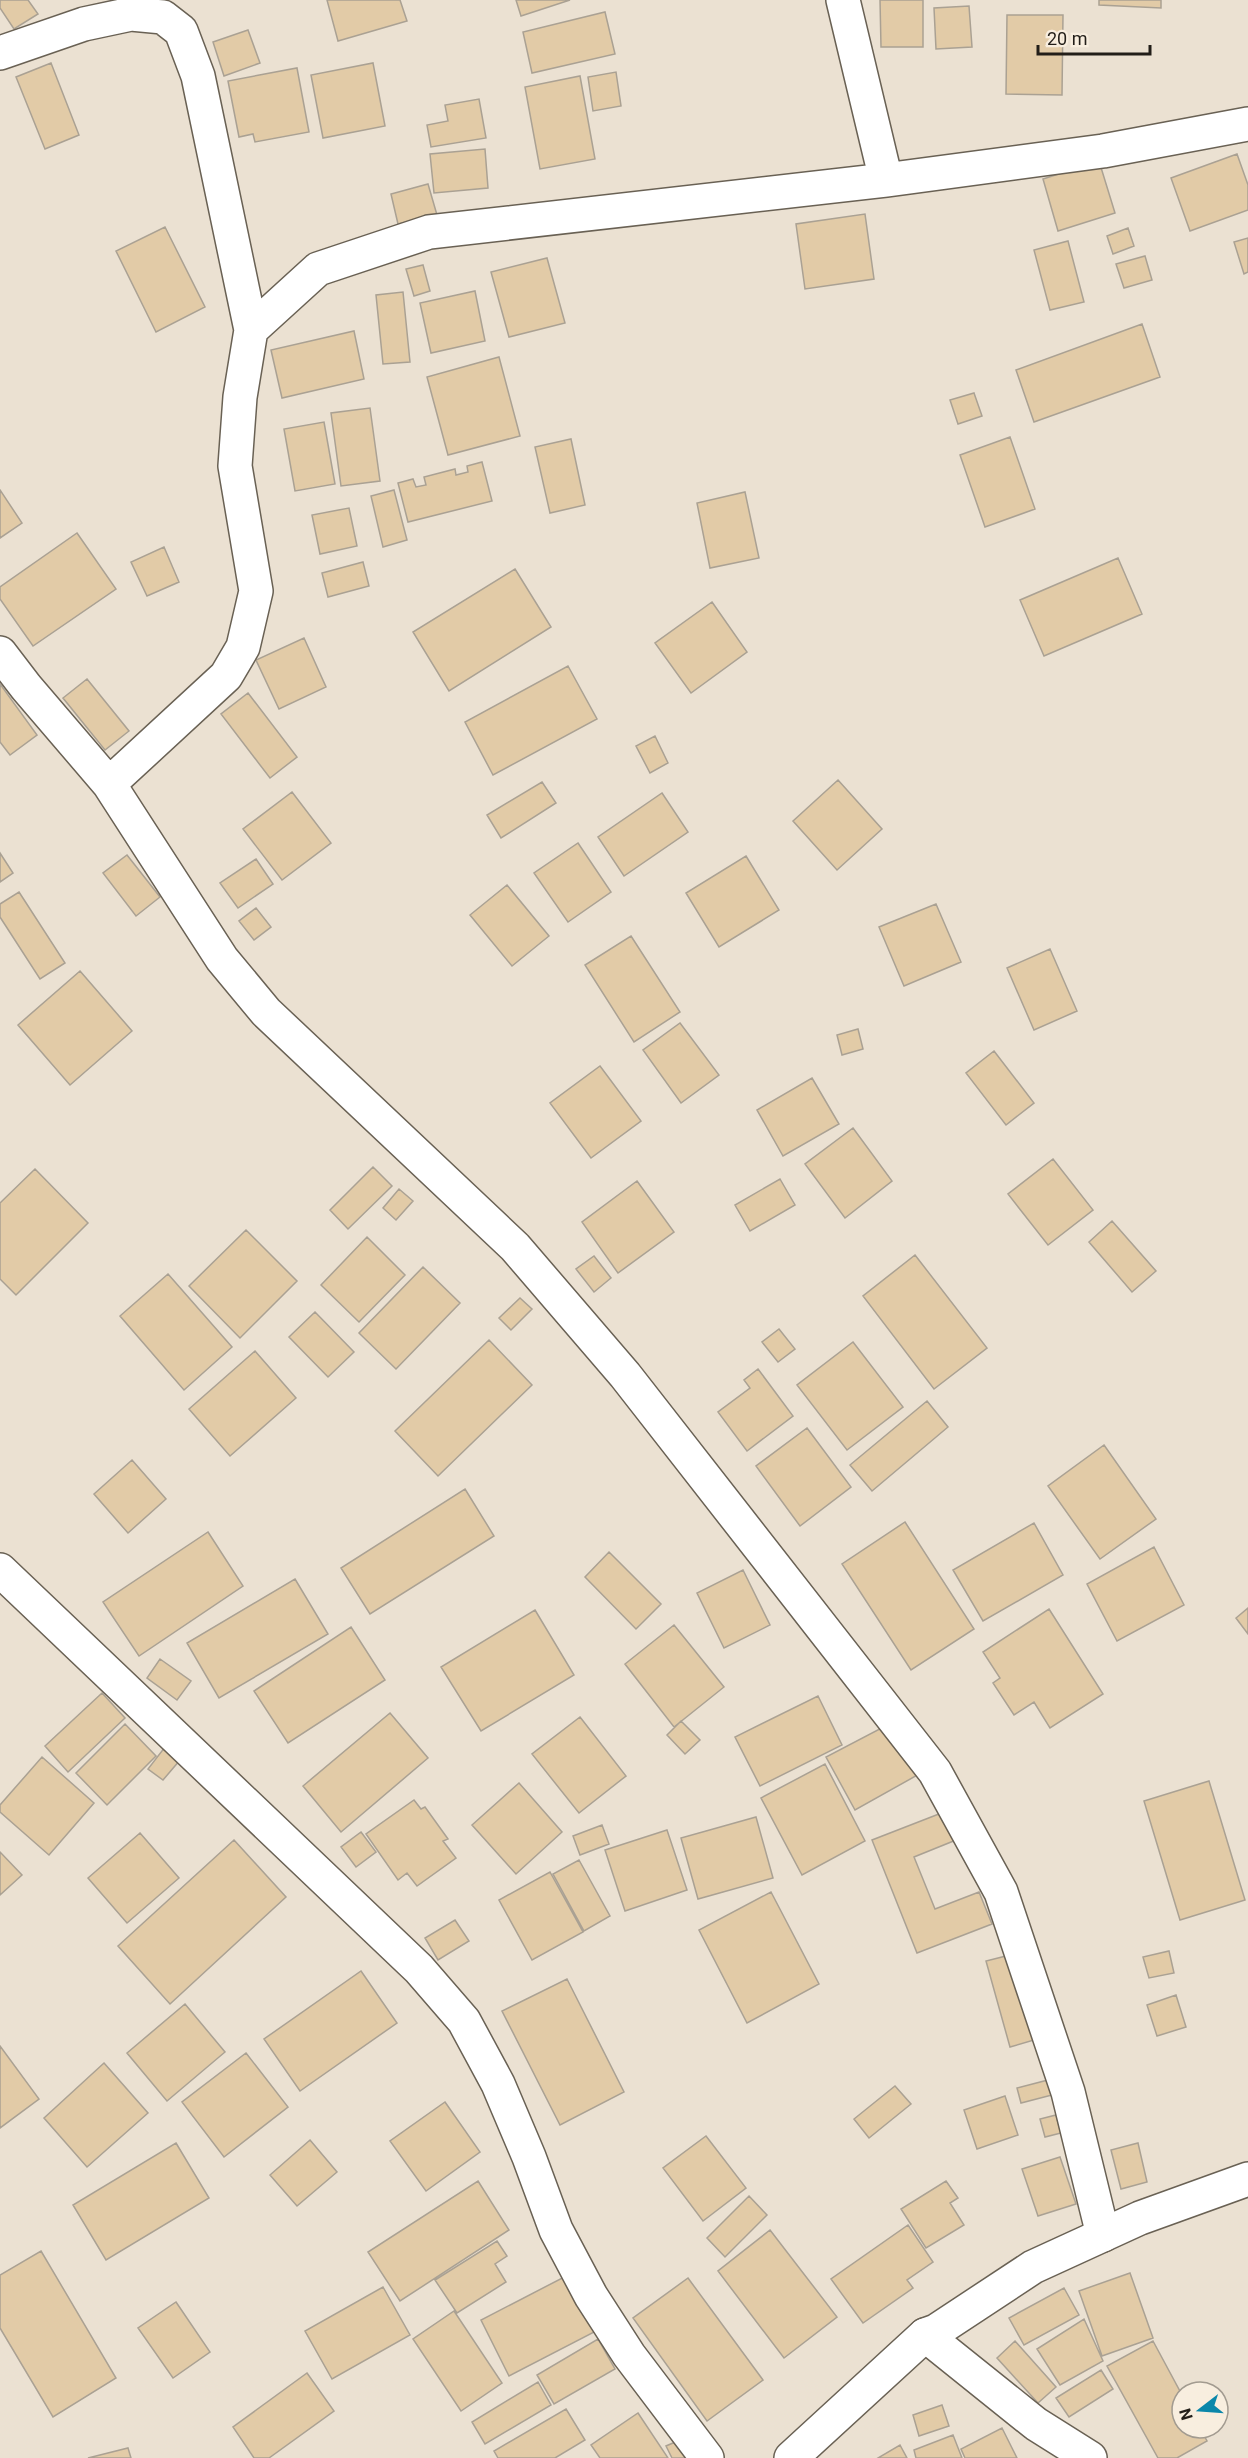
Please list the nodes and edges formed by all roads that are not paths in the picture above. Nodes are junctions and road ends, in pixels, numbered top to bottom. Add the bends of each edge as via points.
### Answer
1 (843, 0) edge
2 (0, 53) edge
3 (1248, 124) edge
4 (886, 180) junction
5 (250, 330) junction
6 (0, 653) edge
7 (109, 784) junction
8 (0, 1570) edge
9 (1248, 2179) edge
10 (1102, 2235) junction
11 (925, 2335) junction
12 (707, 2458) edge
13 (791, 2458) edge
14 (1090, 2458) edge

1 - 4 street
2 - 5 street via 84,24 131,14 163,17 182,31 198,76
3 - 4 street via 1103,151
4 - 5 street via 429,232 318,269
5 - 7 street via 240,397 236,466 256,591 243,647 226,676
6 - 7 street
7 - 10 street via 222,959 266,1012 515,1247 625,1375 936,1772 1002,1892 1068,2092
8 - 12 street via 419,1969 464,2021 498,2084 556,2230 591,2296 629,2355
9 - 10 street
10 - 11 street via 1033,2267
11 - 13 street
11 - 14 street via 1036,2424

